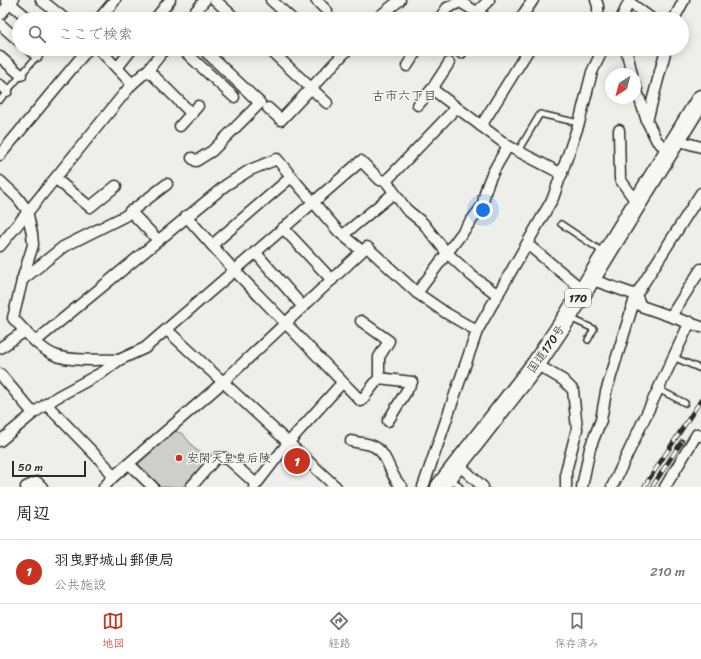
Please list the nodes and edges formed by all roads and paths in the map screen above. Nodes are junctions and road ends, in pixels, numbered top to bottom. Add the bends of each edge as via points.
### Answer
1 (41, 0) edge
2 (115, 0) edge
3 (170, 0) edge
4 (206, 0) edge
5 (215, 0) edge
6 (271, 0) edge
7 (316, 0) edge
8 (400, 0) edge
9 (489, 0) edge
10 (533, 0) edge
11 (596, 0) edge
12 (684, 0) edge
13 (9, 1) edge
14 (629, 1) edge
15 (327, 11) dead end
16 (21, 12) edge
17 (56, 12) edge
18 (104, 12) edge
19 (161, 12) edge
20 (195, 12) edge
21 (228, 12) edge
22 (284, 12) edge
23 (385, 12) edge
24 (443, 12) edge
25 (475, 12) edge
26 (485, 12) edge
27 (525, 12) edge
28 (598, 12) edge
29 (624, 12) edge
30 (643, 12) edge
31 (678, 12) edge
32 (0, 15) edge
33 (0, 24) edge
34 (12, 35) edge
35 (37, 56) edge
36 (82, 56) edge
37 (106, 56) edge
38 (126, 56) edge
39 (159, 56) edge
40 (190, 56) edge
41 (210, 56) edge
42 (277, 56) edge
43 (341, 56) edge
44 (413, 56) edge
45 (525, 56) edge
46 (600, 56) edge
47 (628, 56) edge
48 (664, 56) edge
49 (0, 57) edge
50 (449, 62) dead end
51 (407, 66) dead end
52 (117, 68) junction
53 (631, 68) edge
54 (148, 70) junction
55 (21, 75) junction
56 (132, 84) junction
57 (4, 88) edge
58 (311, 88) junction
59 (432, 89) junction
60 (234, 97) dead end
61 (701, 99) edge
62 (0, 100) edge
63 (327, 103) dead end
64 (641, 103) edge
65 (418, 105) dead end
66 (268, 108) dead end
67 (456, 108) junction
68 (647, 121) junction
69 (579, 123) junction
70 (180, 126) dead end
71 (481, 126) junction
72 (619, 130) dead end
73 (508, 146) junction
74 (672, 146) junction
75 (701, 147) edge
76 (518, 151) junction
77 (0, 155) edge
78 (192, 158) dead end
79 (562, 174) junction
80 (56, 179) junction
81 (0, 181) edge
82 (296, 181) junction
83 (386, 181) junction
84 (167, 184) dead end
85 (116, 186) dead end
86 (701, 193) edge
87 (394, 194) junction
88 (313, 202) junction
89 (638, 203) junction
90 (130, 211) junction
91 (28, 213) junction
92 (186, 216) junction
93 (561, 224) dead end
94 (283, 228) junction
95 (343, 235) junction
96 (157, 239) junction
97 (528, 244) junction
98 (212, 245) junction
99 (0, 246) edge
100 (366, 247) dead end
101 (255, 252) junction
102 (447, 253) junction
103 (606, 254) junction
104 (701, 269) edge
105 (234, 270) junction
106 (22, 280) junction
107 (332, 280) junction
108 (587, 284) junction
109 (417, 293) junction
110 (498, 295) junction
111 (636, 295) junction
112 (303, 307) junction
113 (568, 316) junction
114 (672, 316) junction
115 (362, 321) dead end
116 (690, 322) junction
117 (286, 323) junction
118 (701, 327) edge
119 (167, 330) junction
120 (25, 331) junction
121 (477, 331) junction
122 (588, 340) dead end
123 (36, 341) junction
124 (0, 348) edge
125 (673, 356) junction
126 (119, 360) junction
127 (536, 364) junction
128 (701, 368) edge
129 (0, 374) edge
130 (379, 378) junction
131 (222, 383) junction
132 (342, 383) junction
133 (658, 390) junction
134 (685, 403) dead end
135 (46, 404) junction
136 (33, 413) junction
137 (388, 421) dead end
138 (701, 436) edge
139 (0, 441) edge
140 (351, 442) dead end
141 (288, 444) junction
142 (129, 464) junction
143 (113, 477) junction
144 (452, 478) edge
145 (258, 485) edge
146 (26, 487) edge
147 (42, 487) edge
148 (104, 487) edge
149 (153, 487) edge
150 (191, 487) edge
151 (336, 487) edge
152 (402, 487) edge
153 (423, 487) edge
154 (483, 487) edge
155 (566, 487) edge
156 (582, 487) edge
157 (612, 487) edge
158 (664, 487) edge

1 - 17 street
2 - 18 street
3 - 19 street
4 - 20 street
5 - 21 street
6 - 22 street
7 - 15 street
8 - 23 street
9 - 26 street
10 - 27 street
11 - 28 street
12 - 31 street
13 - 16 street
13 - 32 street
14 - 29 street
14 - 30 street
24 - 25 street via 446,8 460,2
33 - 34 street
35 - 55 lane
36 - 77 street
37 - 52 street
38 - 52 street
39 - 54 street
40 - 60 street
41 - 78 street via 260,103 212,151 196,161
42 - 58 street
43 - 58 street
44 - 51 street
45 - 71 street
46 - 69 street via 592,72
47 - 53 street
48 - 68 street
49 - 55 street
50 - 59 street
52 - 56 street
54 - 56 street
54 - 70 street via 195,110
55 - 57 lane
56 - 80 street
57 - 62 lane
58 - 63 street
58 - 66 street via 280,120
59 - 65 street
59 - 67 street
61 - 74 highway, 国道170号 / 170
64 - 68 street
67 - 71 street
67 - 83 street
68 - 74 street via 657,141
69 - 76 lane via 540,114
69 - 79 street
71 - 73 street
72 - 89 street via 620,179
73 - 76 street
73 - 102 street via 490,178 484,192 483,204
74 - 75 street
74 - 89 highway, 国道170号 / 170
76 - 79 street
79 - 97 street via 553,198
80 - 85 street via 90,207
80 - 91 street
81 - 91 street via 17,197
82 - 88 street
82 - 92 street via 277,159 250,170 226,185
82 - 98 street via 290,178
83 - 87 street
83 - 88 street via 380,180 361,161
84 - 90 street
86 - 111 street
87 - 95 street
87 - 102 street via 406,209 423,223
88 - 94 street
88 - 95 street
89 - 103 highway, 国道170号 / 170
90 - 96 street
90 - 106 street via 99,230 63,247
91 - 99 street
91 - 106 street via 33,245
92 - 96 street
92 - 98 street
93 - 103 lane
94 - 101 street
94 - 107 street
95 - 107 street via 362,251
96 - 123 street
97 - 108 street via 578,285
97 - 110 street
98 - 105 street
100 - 109 street
101 - 105 street
101 - 112 street
102 - 109 street
102 - 110 street
103 - 108 highway, 国道170号 / 170
104 - 114 street
105 - 117 street
105 - 119 street
106 - 120 street via 13,318
107 - 112 street
108 - 111 street
108 - 113 highway, 国道170号 / 170
109 - 121 street
110 - 121 street
111 - 114 street via 641,306
111 - 156 street via 606,392 601,420 590,448
112 - 117 street
113 - 122 lane via 594,330
113 - 127 highway, 国道170号 / 170
114 - 116 street
115 - 130 street via 389,341 379,357
116 - 118 street
116 - 125 street
117 - 131 street
117 - 132 street
119 - 126 street via 145,348
119 - 131 street
120 - 123 street
120 - 124 street
121 - 153 street
123 - 126 street via 57,356 69,359
125 - 128 lane
125 - 133 street
126 - 135 street via 103,372
127 - 144 highway, 国道170号 / 170
127 - 155 street via 563,380 573,390 577,429 566,471
129 - 136 street
130 - 132 street via 361,401
130 - 137 street via 412,382
131 - 141 street
131 - 142 street
132 - 141 street
133 - 134 lane
133 - 157 street
135 - 136 street
135 - 143 street via 106,466
136 - 139 street
138 - 158 street via 697,434
140 - 152 street via 374,446 381,453 395,482
141 - 145 street
141 - 151 street
142 - 143 street
142 - 149 street
143 - 148 street
144 - 154 street
145 - 150 street via 227,458 216,458
146 - 147 street via 37,482

